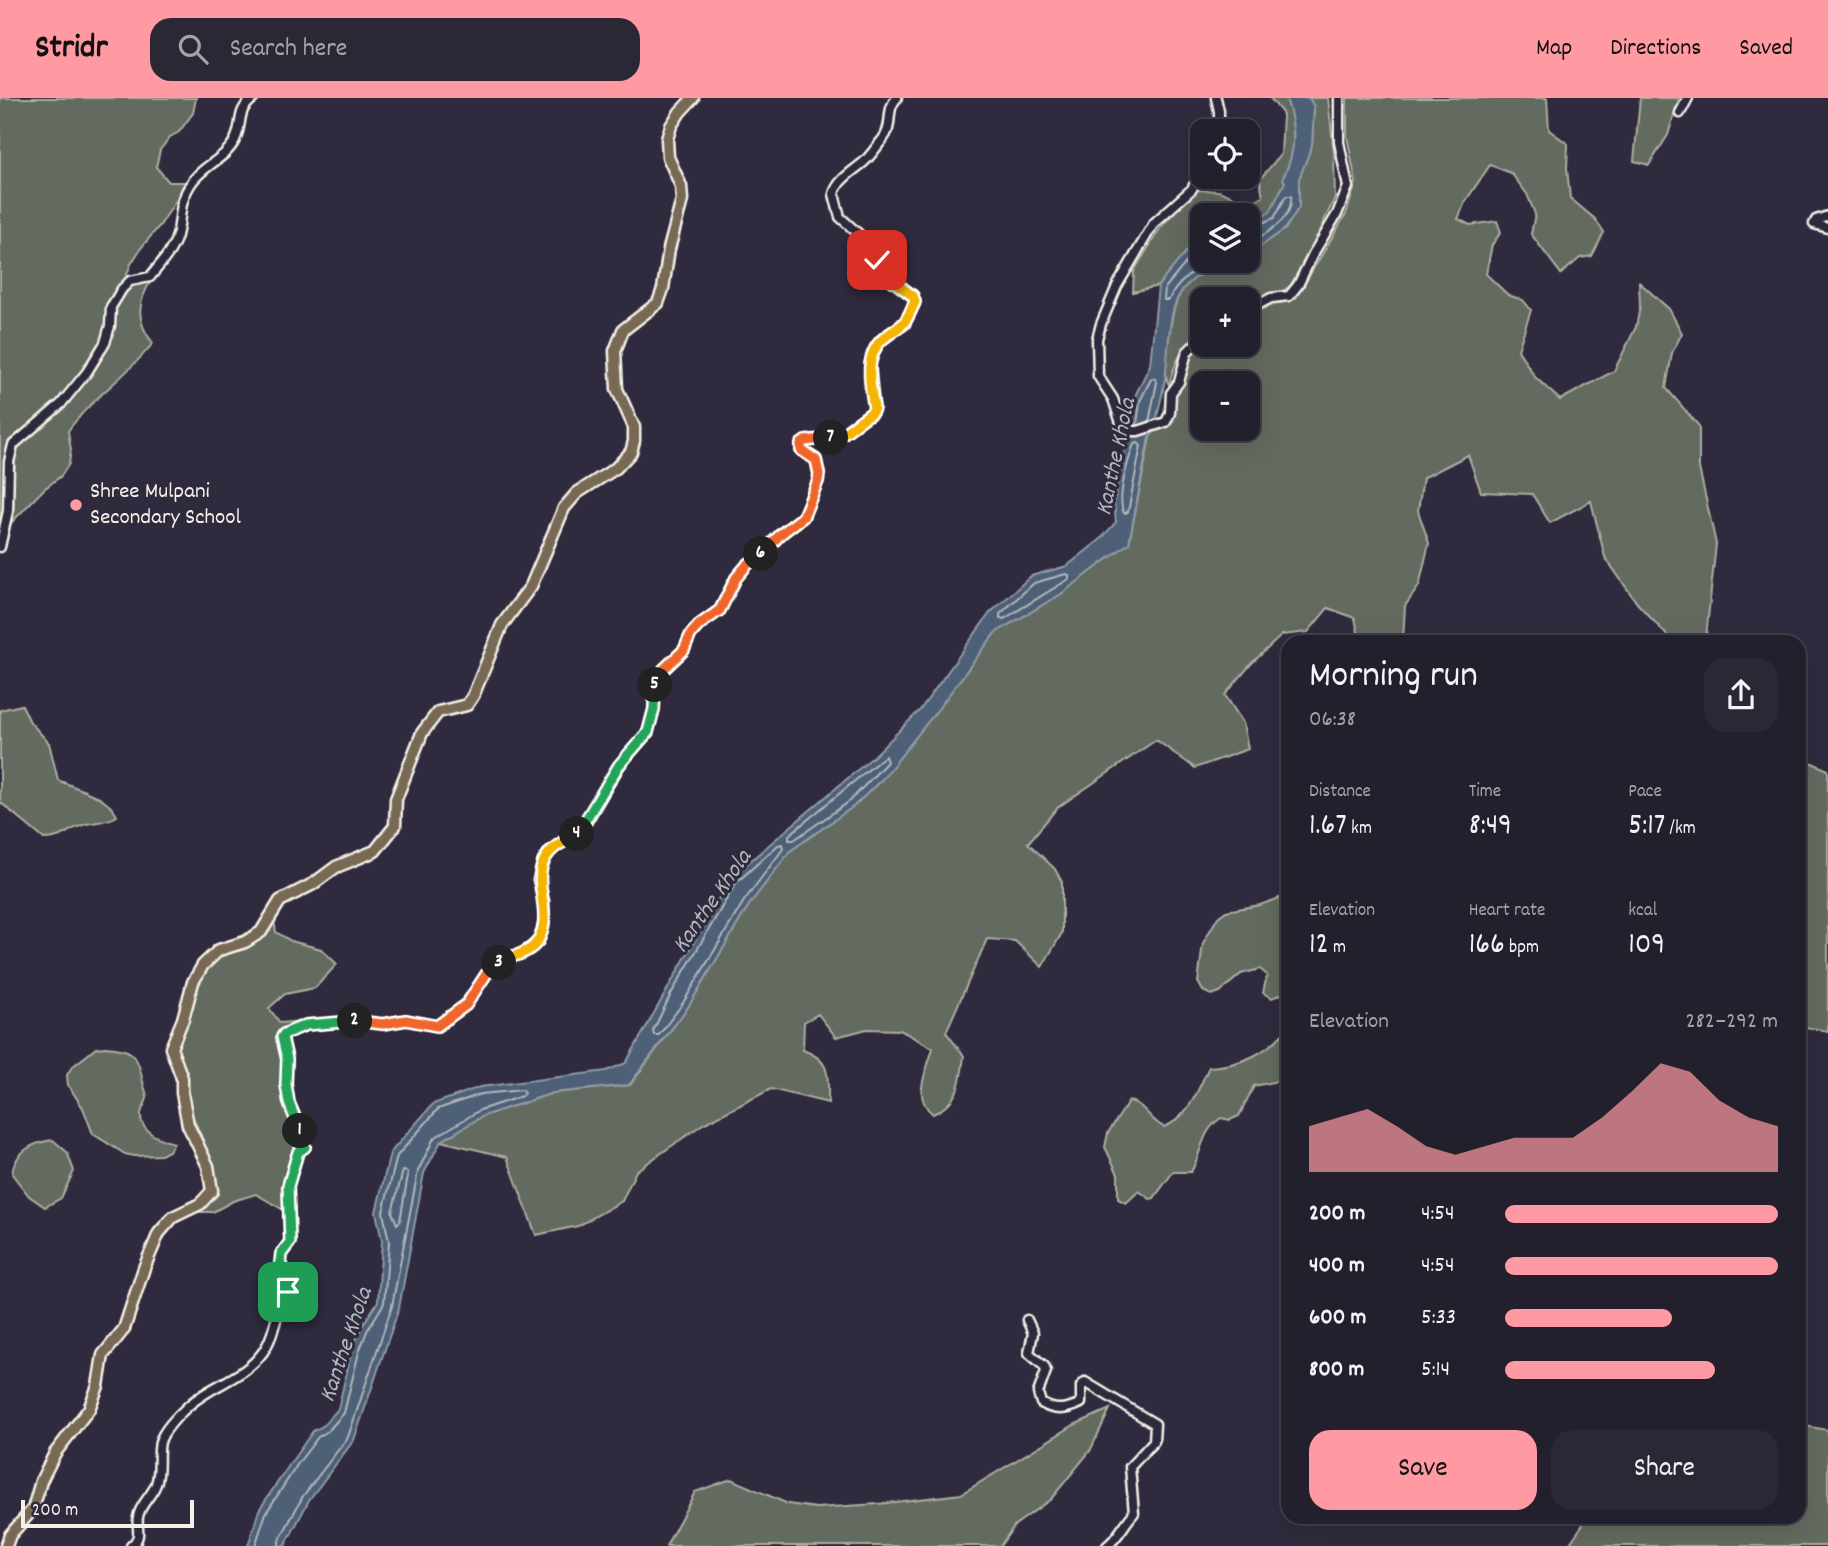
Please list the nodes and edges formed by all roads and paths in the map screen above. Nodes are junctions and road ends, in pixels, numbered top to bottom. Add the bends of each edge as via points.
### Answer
1 (254, 98) edge
2 (693, 98) edge
3 (897, 98) edge
4 (1216, 98) edge
5 (1339, 98) edge
6 (1688, 98) edge
7 (1680, 113) dead end
8 (1218, 119) edge
9 (1192, 189) edge
10 (1828, 216) edge
11 (1828, 228) edge
12 (1260, 304) edge
13 (1190, 349) edge
14 (0, 547) edge
15 (1027, 1320) dead end
16 (6, 1546) edge
17 (131, 1546) edge
18 (1107, 1546) edge

1 - 14 street via 240,113 234,141 190,185 180,208 174,246 150,277 130,281 111,307 105,343 87,372 61,404 13,445
2 - 16 main road via 680,111 667,139 668,158 682,200 663,289 658,303 624,330 615,351 617,389 634,428 631,452 564,508 531,586 502,625 473,696 467,705 438,712 422,733 396,799 395,825 387,838 375,851 337,867 280,901 261,932 219,950 193,982 171,1048 182,1079 188,1125 208,1166 212,1191 200,1204 173,1217 159,1233 124,1329 103,1355 99,1386 89,1409 55,1453 33,1509
3 - 17 street via 889,111 885,136 834,194 840,217 915,302 905,324 876,347 870,364 872,412 844,433 801,444 801,450 816,460 819,474 806,512 747,565 720,610 699,625 684,650 655,681 648,732 619,765 583,828 543,861 538,880 544,922 538,941 487,973 466,1005 437,1026 406,1020 360,1021 306,1025 282,1037 289,1103 305,1147 298,1152 288,1186 290,1242 280,1264 289,1281 288,1292 272,1338 254,1364 196,1399 160,1440 158,1482 141,1508 139,1535
4 - 8 street
5 - 12 street via 1339,142 1348,187 1298,285 1289,296
6 - 7 street
9 - 13 street via 1154,223 1101,324 1098,376 1126,431 1166,422 1171,393
10 - 11 street via 1814,224
15 - 18 street via 1033,1333 1029,1353 1046,1371 1038,1393 1041,1403 1069,1409 1081,1402 1085,1382 1155,1424 1154,1441 1130,1466 1134,1513

